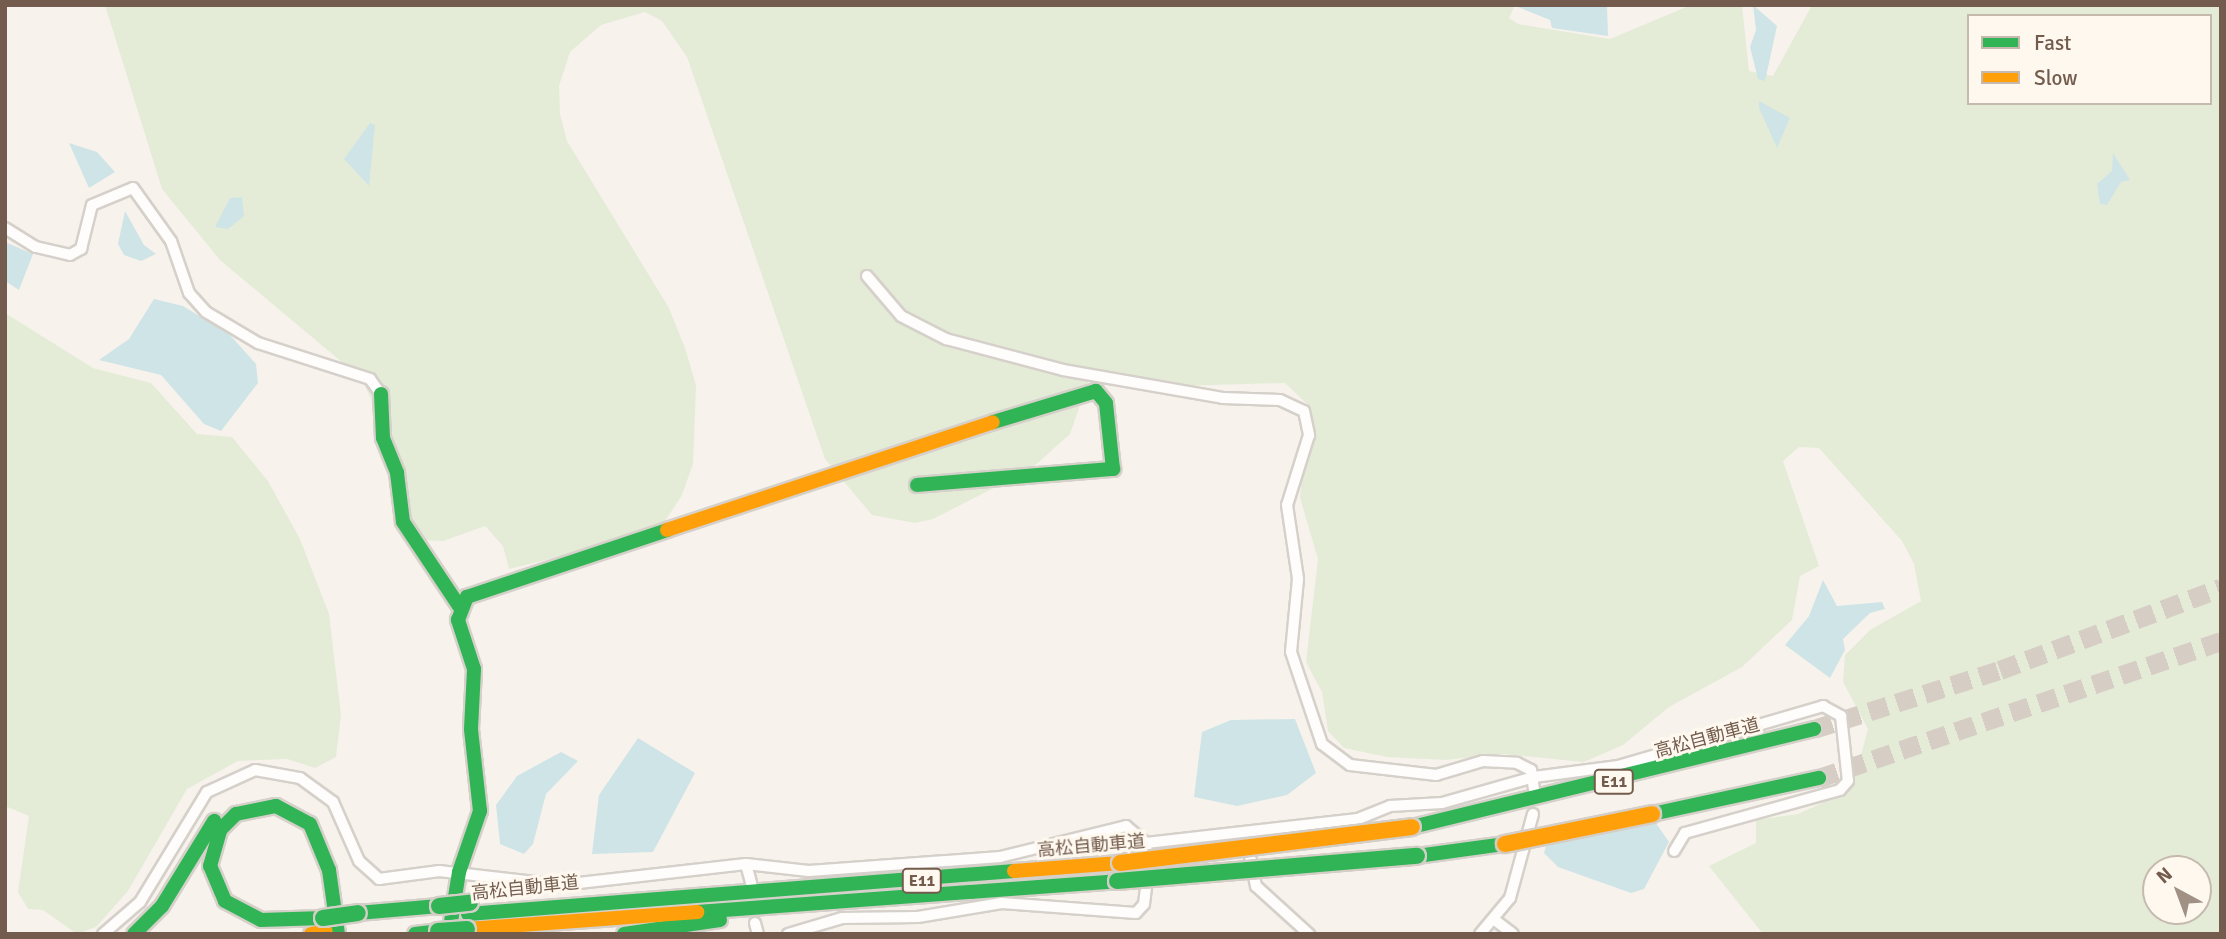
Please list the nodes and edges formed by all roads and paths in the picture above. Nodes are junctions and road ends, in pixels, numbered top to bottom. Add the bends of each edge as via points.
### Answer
1 (5, 228) edge
2 (867, 276) dead end
3 (381, 394) joint
4 (917, 485) dead end
5 (459, 606) junction
6 (1814, 729) tunnel mouth
7 (1534, 776) junction
8 (1819, 778) tunnel mouth
9 (1534, 790) dead end
10 (1533, 814) dead end
11 (1246, 835) junction
12 (1146, 843) junction
13 (1674, 850) dead end
14 (746, 864) junction
15 (459, 872) junction
16 (751, 883) dead end
17 (722, 907) junction
18 (674, 912) junction
19 (468, 915) junction
20 (1496, 921) junction
21 (441, 922) edge
22 (355, 924) edge
23 (325, 929) edge
24 (103, 934) edge
25 (134, 934) edge
26 (415, 934) edge
27 (624, 934) edge
28 (788, 934) edge
29 (1309, 934) edge
30 (1480, 934) edge
31 (1513, 934) edge

1 - 3 street via 36,247 70,255 81,249 92,205 133,188 171,241 189,293 206,312 258,343 370,379
2 - 7 street via 901,316 946,339 1063,370 1223,398 1280,400 1304,411 1309,435 1287,505 1298,579 1291,652 1322,744 1350,765 1436,775 1501,759
3 - 5 main road via 383,438 397,473 403,522
4 - 5 main road via 1113,469 1106,403 1096,391 1085,391 485,589
5 - 15 main road via 474,669 471,729 480,788 480,811
6 - 17 main road, 高松自動車道 / E11, bridge via 1412,827
7 - 9 street
7 - 11 street via 1442,803 1390,806 1358,819
7 - 13 street via 1618,766 1823,706 1840,716 1848,781 1840,790 1685,833
8 - 17 main road, 高松自動車道 / E11, bridge via 1505,844 1417,856 870,900
10 - 20 street via 1510,898
11 - 12 street
11 - 29 street via 1255,886
12 - 14 street via 1126,826 1000,857 809,871
12 - 28 street via 1147,893 1136,913 1002,903 918,917 842,918
14 - 15 street via 561,885
14 - 16 street
15 - 21 main road
15 - 24 street via 397,879 368,874 333,802 300,778 255,771 206,792 140,902
17 - 18 main road
17 - 18 main road, 高松自動車道 / E11
18 - 19 main road, 高松自動車道 / E11
18 - 19 main road, 高松自動車道 / E11 via 569,902
18 - 27 main road
19 - 21 main road, 高松自動車道 / E11, bridge
19 - 21 main road, bridge
20 - 30 street
20 - 31 street
21 - 22 main road
21 - 26 main road, 高松自動車道 / E11
22 - 23 main road, bridge
22 - 25 main road via 321,822 304,806 264,794 219,815 162,906
23 - 23 main road via 329,870 310,824 295,813 256,806 220,830 210,866 225,901 261,920

